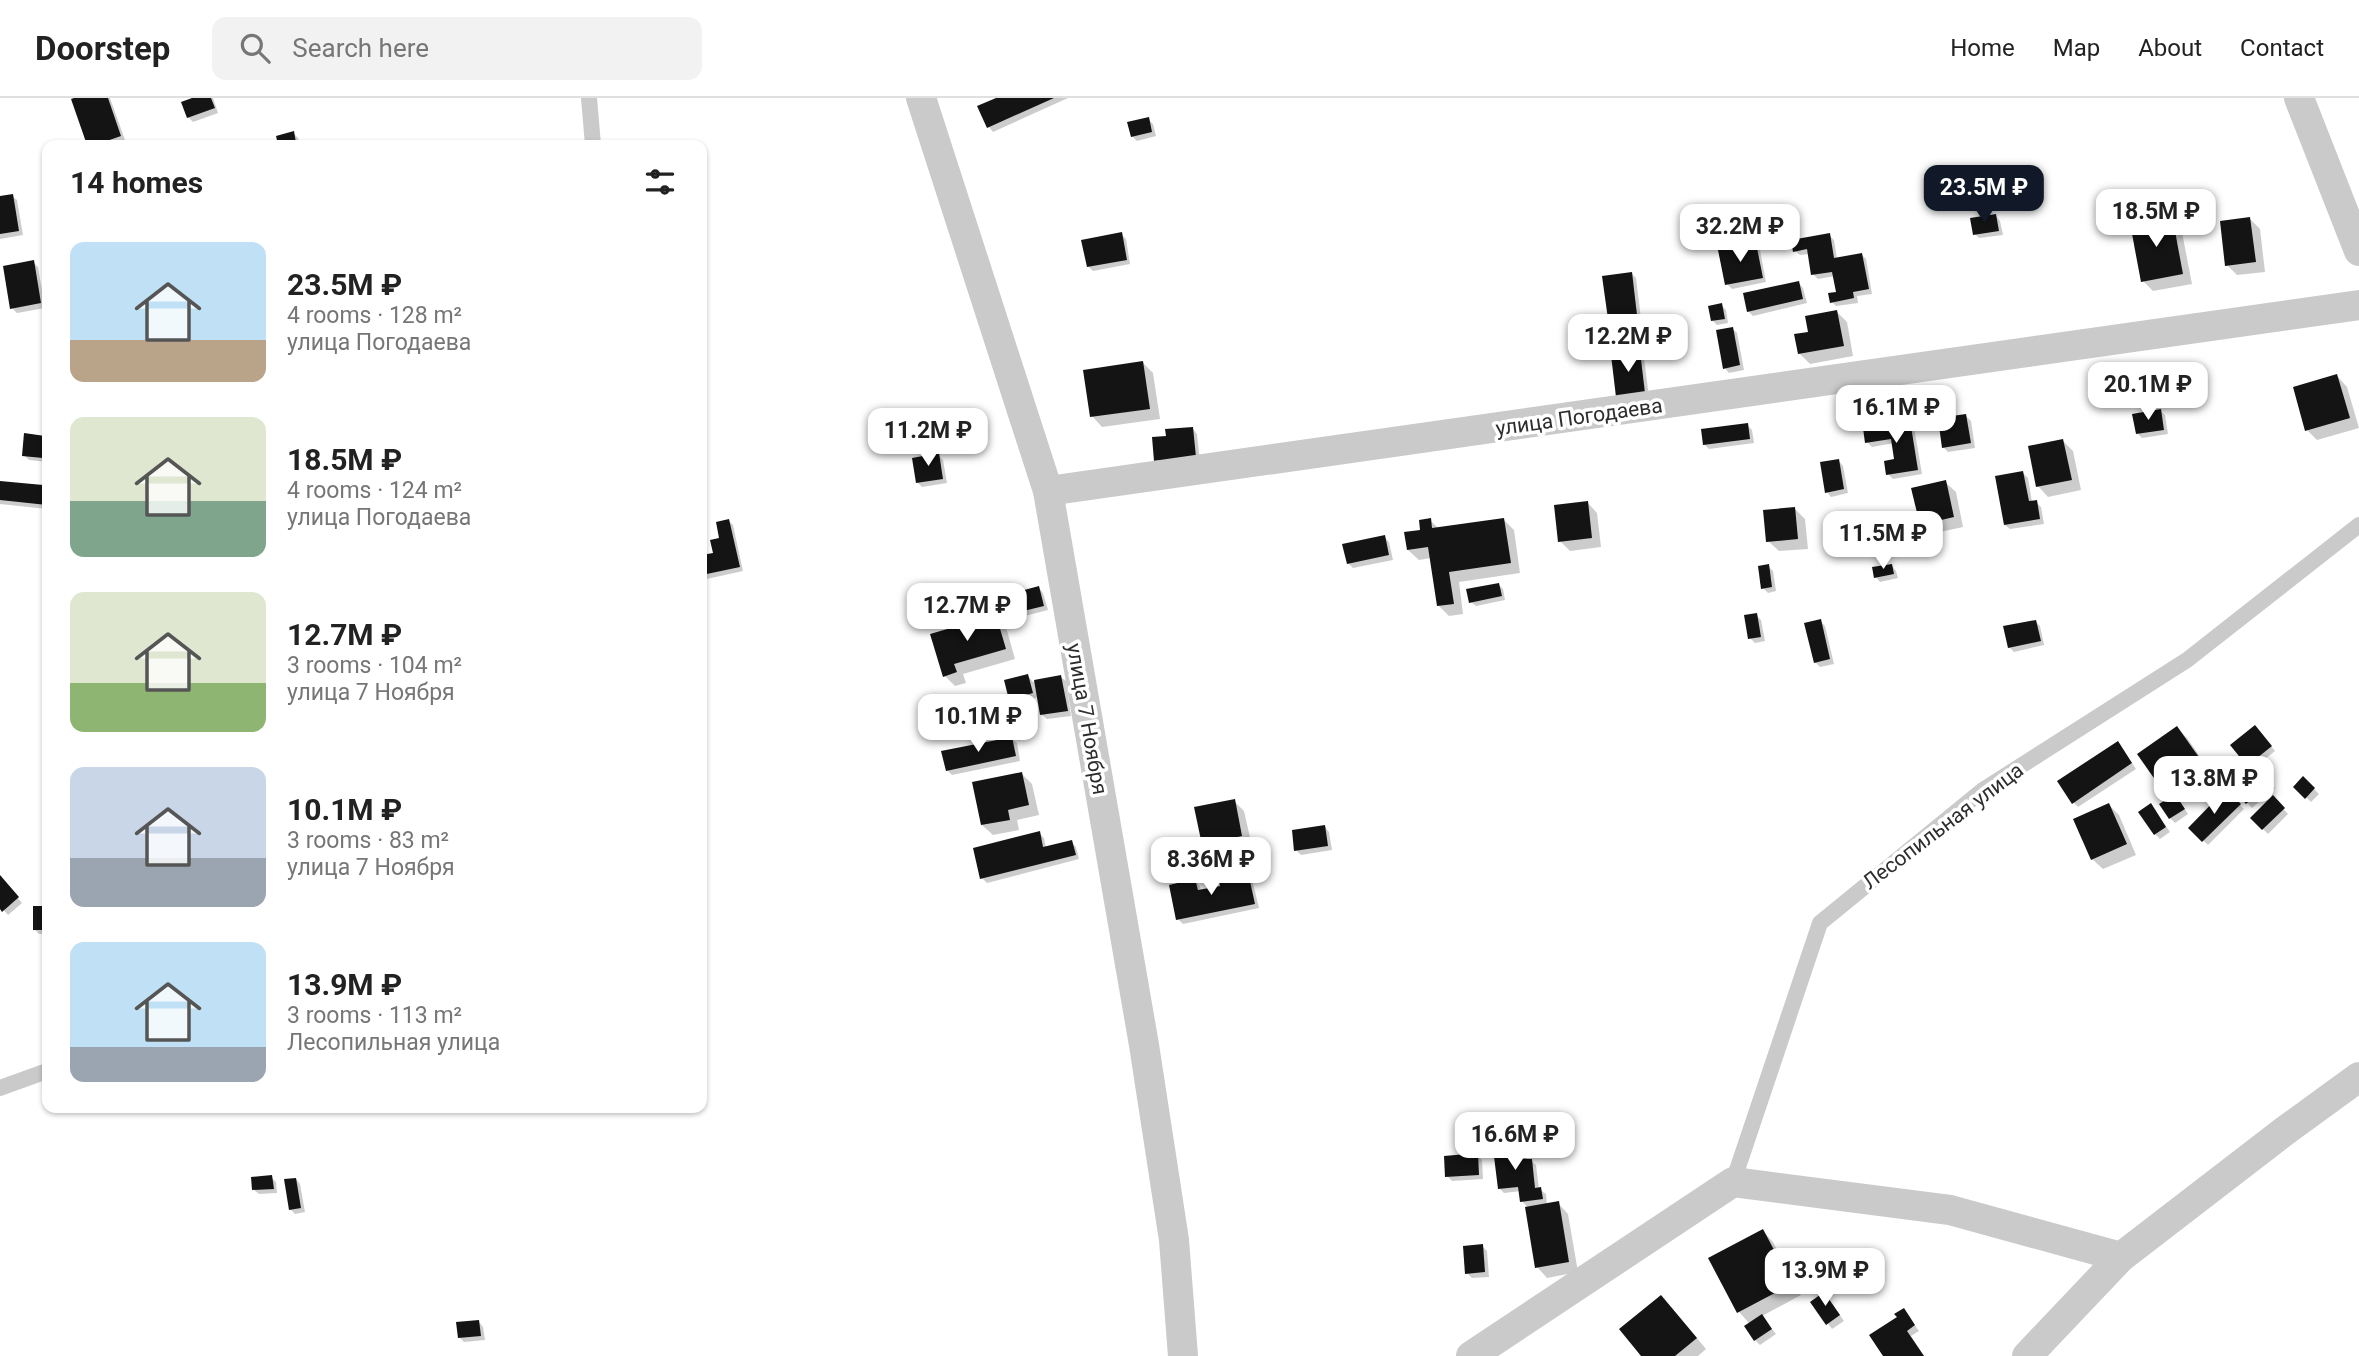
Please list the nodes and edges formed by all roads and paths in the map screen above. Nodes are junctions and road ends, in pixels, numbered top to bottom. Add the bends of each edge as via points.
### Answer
1 (589, 98) edge
2 (921, 98) edge
3 (2299, 98) edge
4 (593, 140) edge
5 (2359, 251) edge
6 (2359, 305) edge
7 (1048, 491) junction
8 (2359, 525) edge
9 (42, 1074) edge
10 (2359, 1077) edge
11 (0, 1088) edge
12 (1733, 1182) junction
13 (2121, 1256) junction
14 (1183, 1356) edge
15 (1471, 1356) edge
16 (2027, 1356) edge

1 - 4 lane
2 - 7 street, улица 7 Ноября
3 - 5 street
6 - 7 street, улица Погодаева
7 - 14 street, улица 7 Ноября via 1148,1071 1174,1240
8 - 12 lane, Лесопильная улица via 2187,660 1983,790 1819,923
9 - 11 lane
10 - 13 street
12 - 13 street via 1950,1210
12 - 15 street
13 - 16 street

